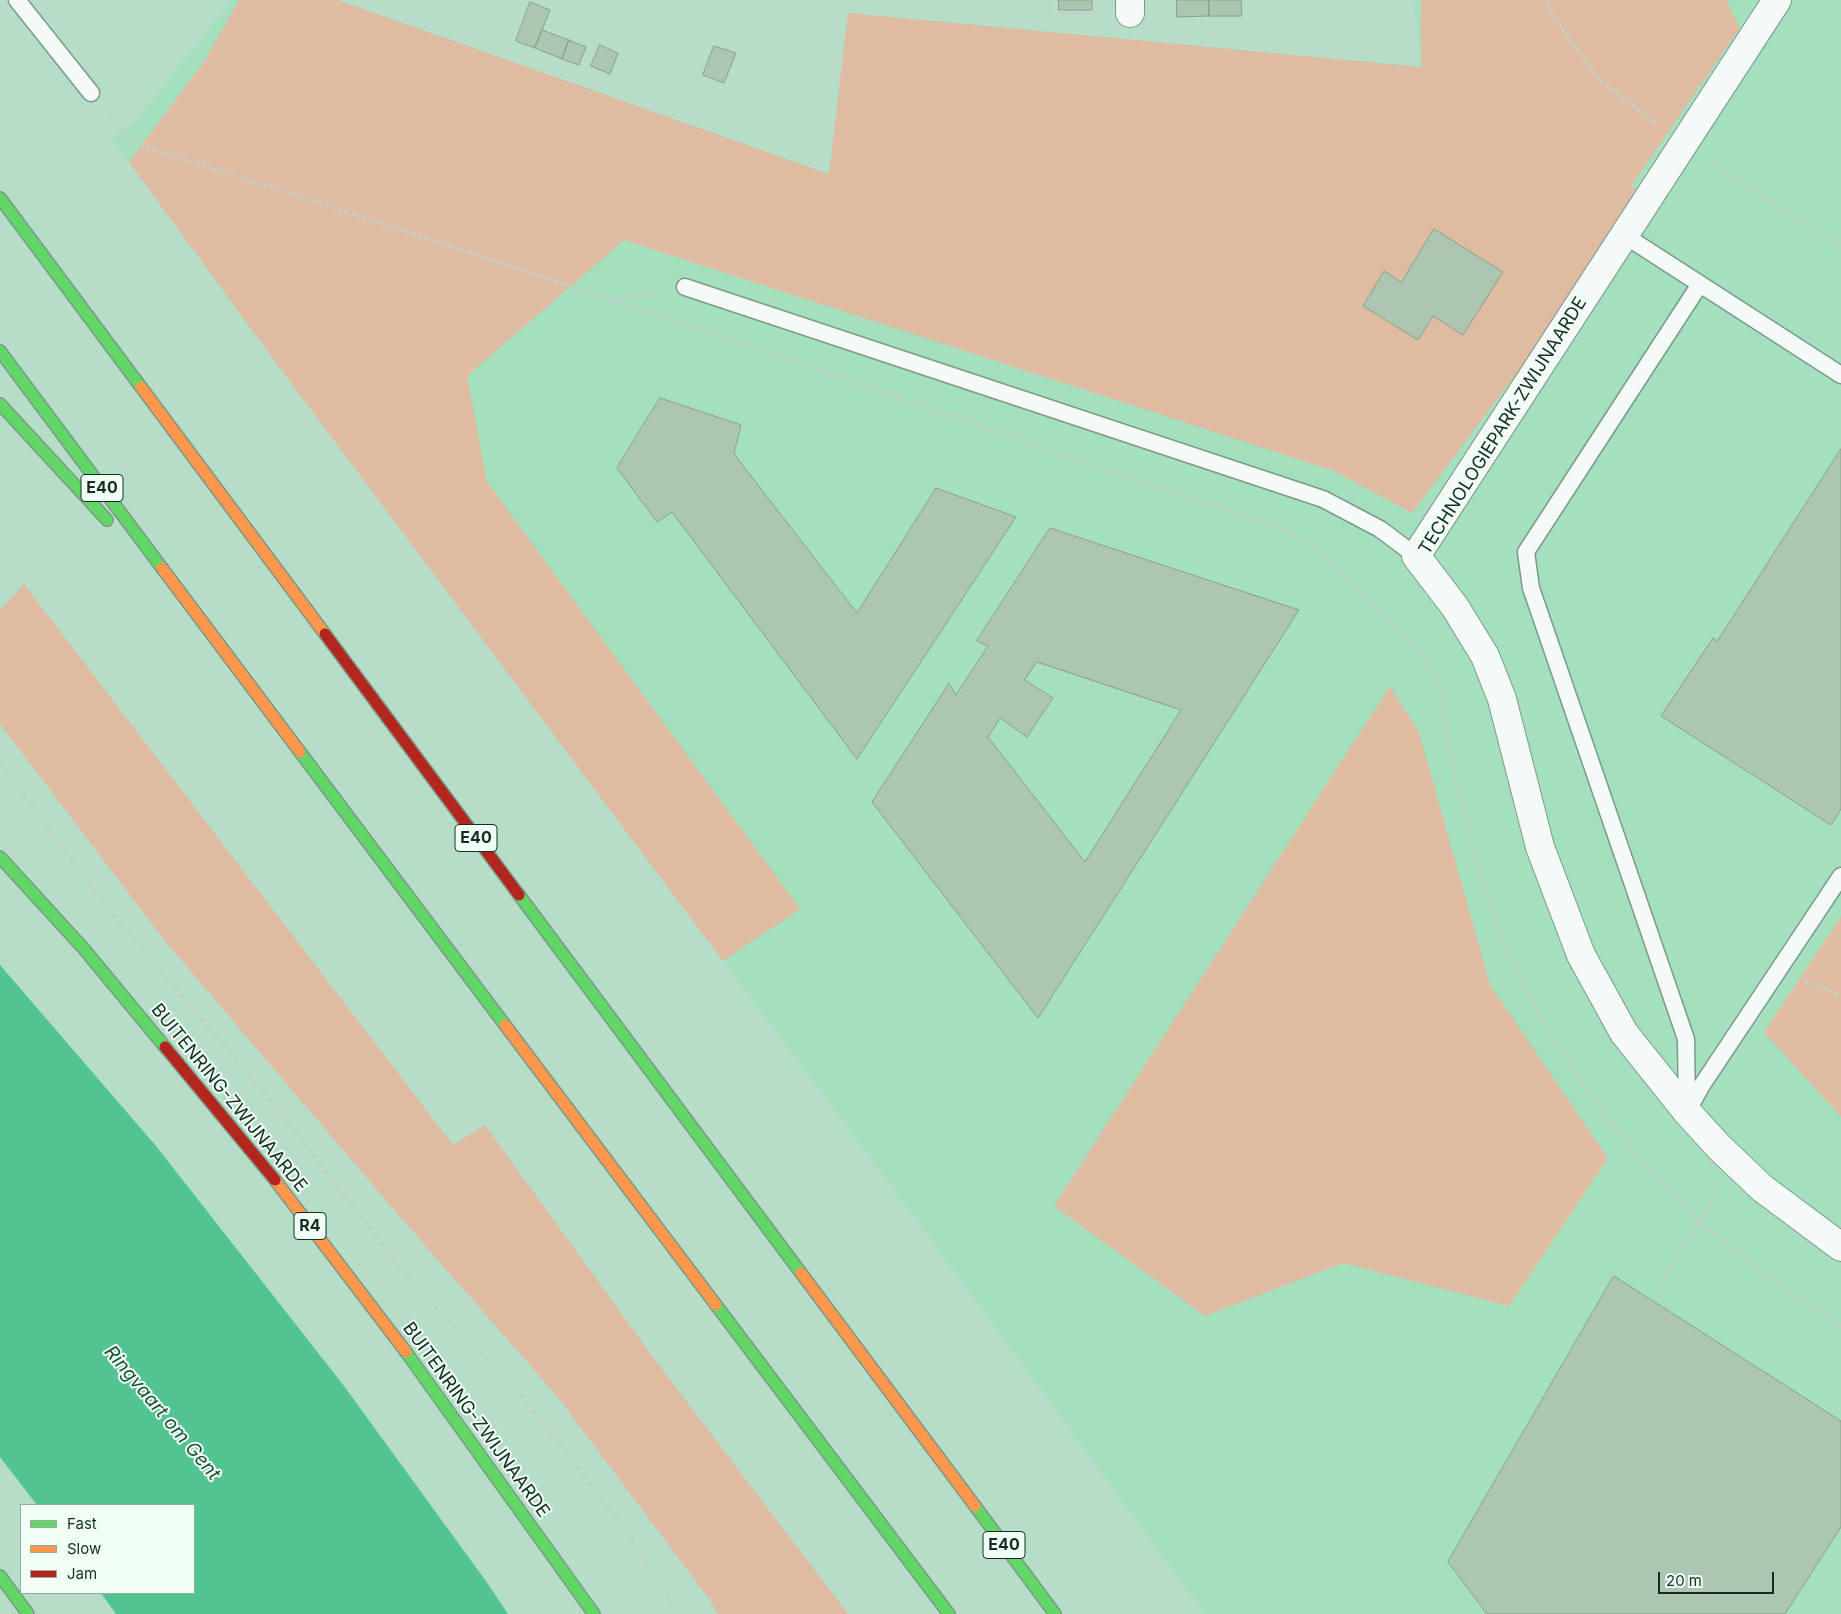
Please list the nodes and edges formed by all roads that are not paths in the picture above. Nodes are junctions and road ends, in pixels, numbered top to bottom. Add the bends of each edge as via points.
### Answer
1 (17, 0) edge
2 (1776, 0) edge
3 (91, 93) road end
4 (0, 198) edge
5 (1624, 235) junction
6 (1700, 284) junction
7 (685, 287) road end
8 (0, 351) edge
9 (1841, 375) edge
10 (0, 404) edge
11 (115, 529) dead end
12 (136, 551) dead end
13 (1416, 556) junction
14 (203, 624) junction
15 (0, 858) edge
16 (1841, 876) edge
17 (1687, 1112) junction
18 (1841, 1247) edge
19 (0, 1576) edge
20 (28, 1614) edge
21 (594, 1614) edge
22 (948, 1614) edge
23 (1055, 1614) edge

1 - 3 lane
2 - 5 street, TECHNOLOGIEPARK-ZWIJNAARDE
4 - 23 highway, E40
5 - 6 lane
5 - 13 street, TECHNOLOGIEPARK-ZWIJNAARDE
6 - 9 lane
6 - 17 lane via 1526,552 1531,588 1686,1039
7 - 13 lane via 1323,499 1380,529
8 - 14 highway, E40
10 - 11 highway
12 - 14 highway
13 - 17 street, TECHNOLOGIEPARK-ZWIJNAARDE via 1455,607 1485,656 1502,699 1540,847 1581,955 1624,1032
14 - 22 highway, E40
15 - 21 highway, BUITENRING-ZWIJNAARDE / R4 via 84,949 277,1183 430,1382
16 - 17 lane
17 - 18 street, TECHNOLOGIEPARK-ZWIJNAARDE via 1762,1188
19 - 20 highway

